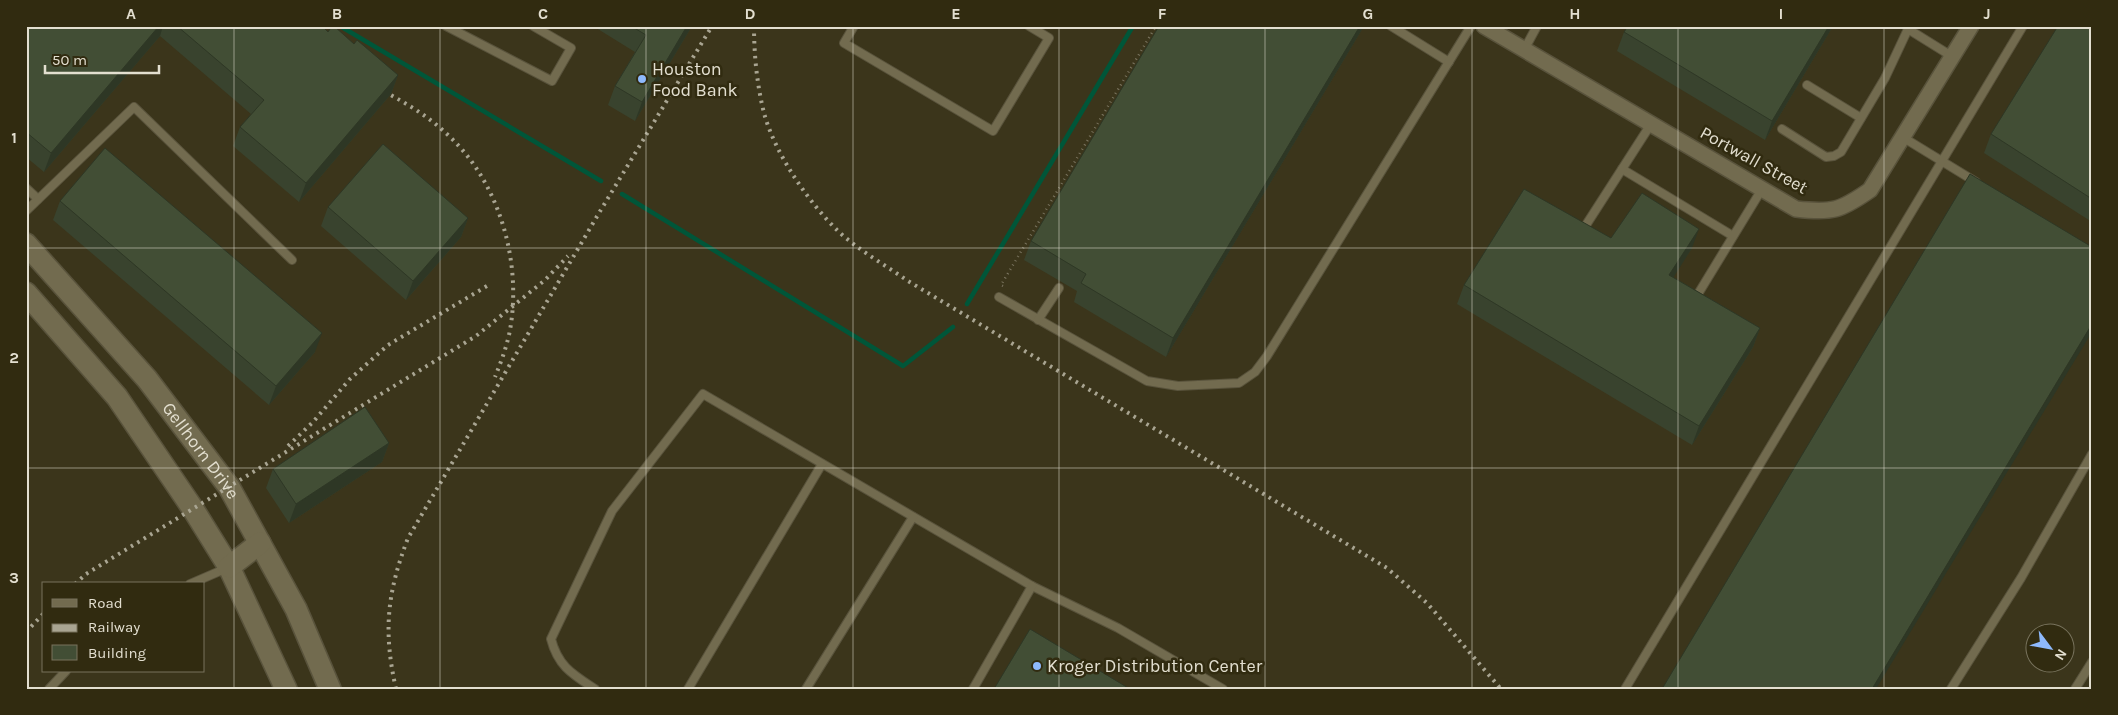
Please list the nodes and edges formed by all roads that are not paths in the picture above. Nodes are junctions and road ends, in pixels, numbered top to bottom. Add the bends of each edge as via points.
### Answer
1 (446, 26) edge
2 (533, 26) edge
3 (854, 26) edge
4 (1029, 26) edge
5 (1391, 26) edge
6 (1471, 26) edge
7 (1484, 26) edge
8 (1537, 26) edge
9 (1971, 26) edge
10 (2023, 26) edge
11 (1909, 28) edge
12 (1524, 50) junction
13 (1953, 57) junction
14 (1449, 62) junction
15 (1807, 85) dead end
16 (1861, 118) junction
17 (1651, 124) junction
18 (1782, 129) dead end
19 (1904, 138) junction
20 (1941, 160) junction
21 (1622, 169) junction
22 (1983, 186) edge
23 (26, 188) edge
24 (1762, 188) junction
25 (38, 199) junction
26 (26, 211) edge
27 (1586, 225) edge
28 (1732, 236) junction
29 (26, 244) edge
30 (292, 260) dead end
31 (1059, 288) dead end
32 (26, 293) edge
33 (1698, 294) edge
34 (999, 297) road end
35 (1038, 320) junction
36 (147, 379) junction
37 (117, 397) junction
38 (2092, 454) edge
39 (822, 464) junction
40 (913, 517) junction
41 (260, 543) junction
42 (229, 567) junction
43 (195, 582) edge
44 (1032, 586) junction
45 (2092, 662) edge
46 (65, 672) edge
47 (49, 689) edge
48 (286, 689) edge
49 (330, 689) edge
50 (594, 689) edge
51 (688, 689) edge
52 (806, 689) edge
53 (973, 689) edge
54 (1223, 689) edge
55 (1625, 689) edge
56 (1951, 689) edge
57 (2075, 689) edge

1 - 2 lane via 552,81 571,48
3 - 4 lane via 844,43 993,131 1049,38
5 - 14 lane
6 - 14 lane
7 - 12 street, Portwall Street
8 - 12 lane
9 - 13 street, Portwall Street
10 - 20 lane
11 - 13 lane
11 - 16 lane
12 - 17 street, Portwall Street
13 - 19 street, Portwall Street
14 - 35 lane via 1268,356 1255,372 1239,383 1178,386 1147,381
15 - 16 lane
16 - 18 lane via 1841,152 1834,156 1826,156
17 - 21 lane
17 - 24 street, Portwall Street
19 - 20 lane
19 - 24 street, Portwall Street via 1870,190 1848,206 1826,212 1796,209
20 - 22 lane
20 - 55 lane
21 - 27 lane
21 - 28 lane
23 - 25 lane
24 - 28 lane
25 - 26 lane
25 - 30 lane via 134,107
28 - 33 lane
29 - 36 main road, Gellhorn Drive
31 - 35 lane
32 - 37 main road, Gellhorn Drive
34 - 35 lane
36 - 37 main road
36 - 41 main road, Gellhorn Drive via 229,487
37 - 42 main road, Gellhorn Drive
38 - 56 lane via 2021,578
39 - 40 lane
39 - 50 lane via 703,394 612,511 551,639 555,652 570,674
39 - 51 lane
40 - 44 lane
40 - 52 lane
41 - 42 main road
41 - 49 main road, Gellhorn Drive via 296,609
42 - 43 lane
42 - 48 main road, Gellhorn Drive
44 - 53 lane
44 - 54 lane via 1118,628
45 - 57 lane
46 - 47 lane

